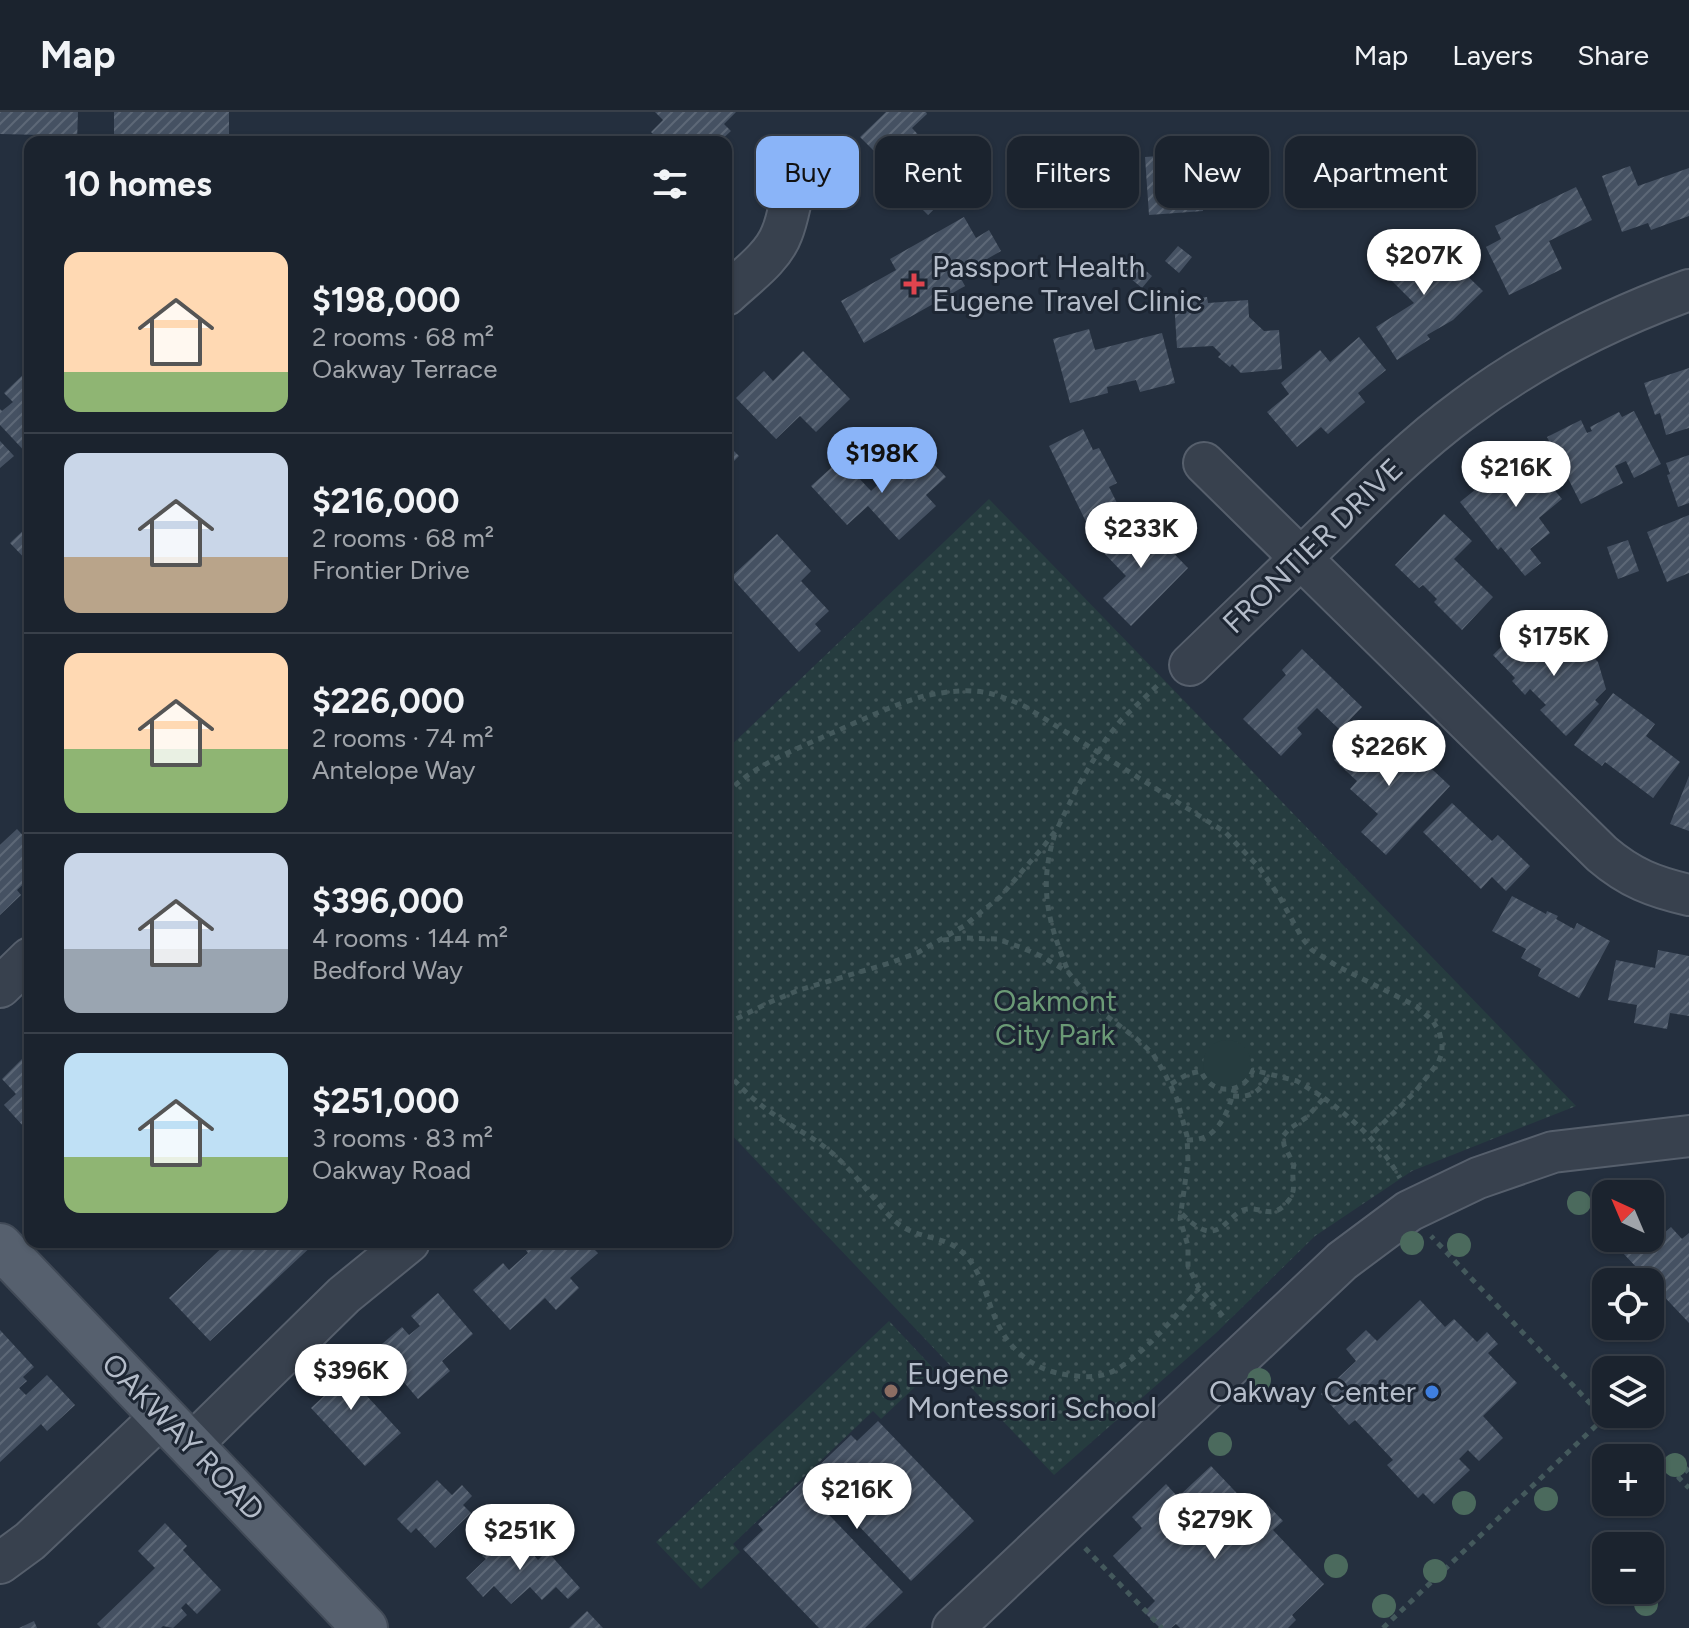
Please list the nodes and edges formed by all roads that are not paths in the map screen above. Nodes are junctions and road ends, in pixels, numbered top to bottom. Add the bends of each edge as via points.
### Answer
1 (789, 208) edge
2 (732, 289) edge
3 (1689, 290) edge
4 (1204, 463) dead end
5 (1300, 558) junction
6 (1190, 665) road end
7 (1689, 895) edge
8 (24, 964) edge
9 (0, 987) edge
10 (1689, 1136) edge
11 (0, 1246) edge
12 (402, 1248) edge
13 (176, 1430) junction
14 (0, 1563) edge
15 (365, 1628) edge
16 (953, 1628) edge

1 - 2 street via 778,242
3 - 5 street, FRONTIER DRIVE via 1606,323 1496,386 1439,427
4 - 5 street
5 - 6 street, FRONTIER DRIVE
5 - 7 street via 1602,854 1634,878
8 - 9 street
10 - 16 street via 1553,1152 1416,1207 1342,1261
11 - 13 main road, OAKWAY ROAD
12 - 13 street
13 - 14 street
13 - 15 main road, OAKWAY ROAD

